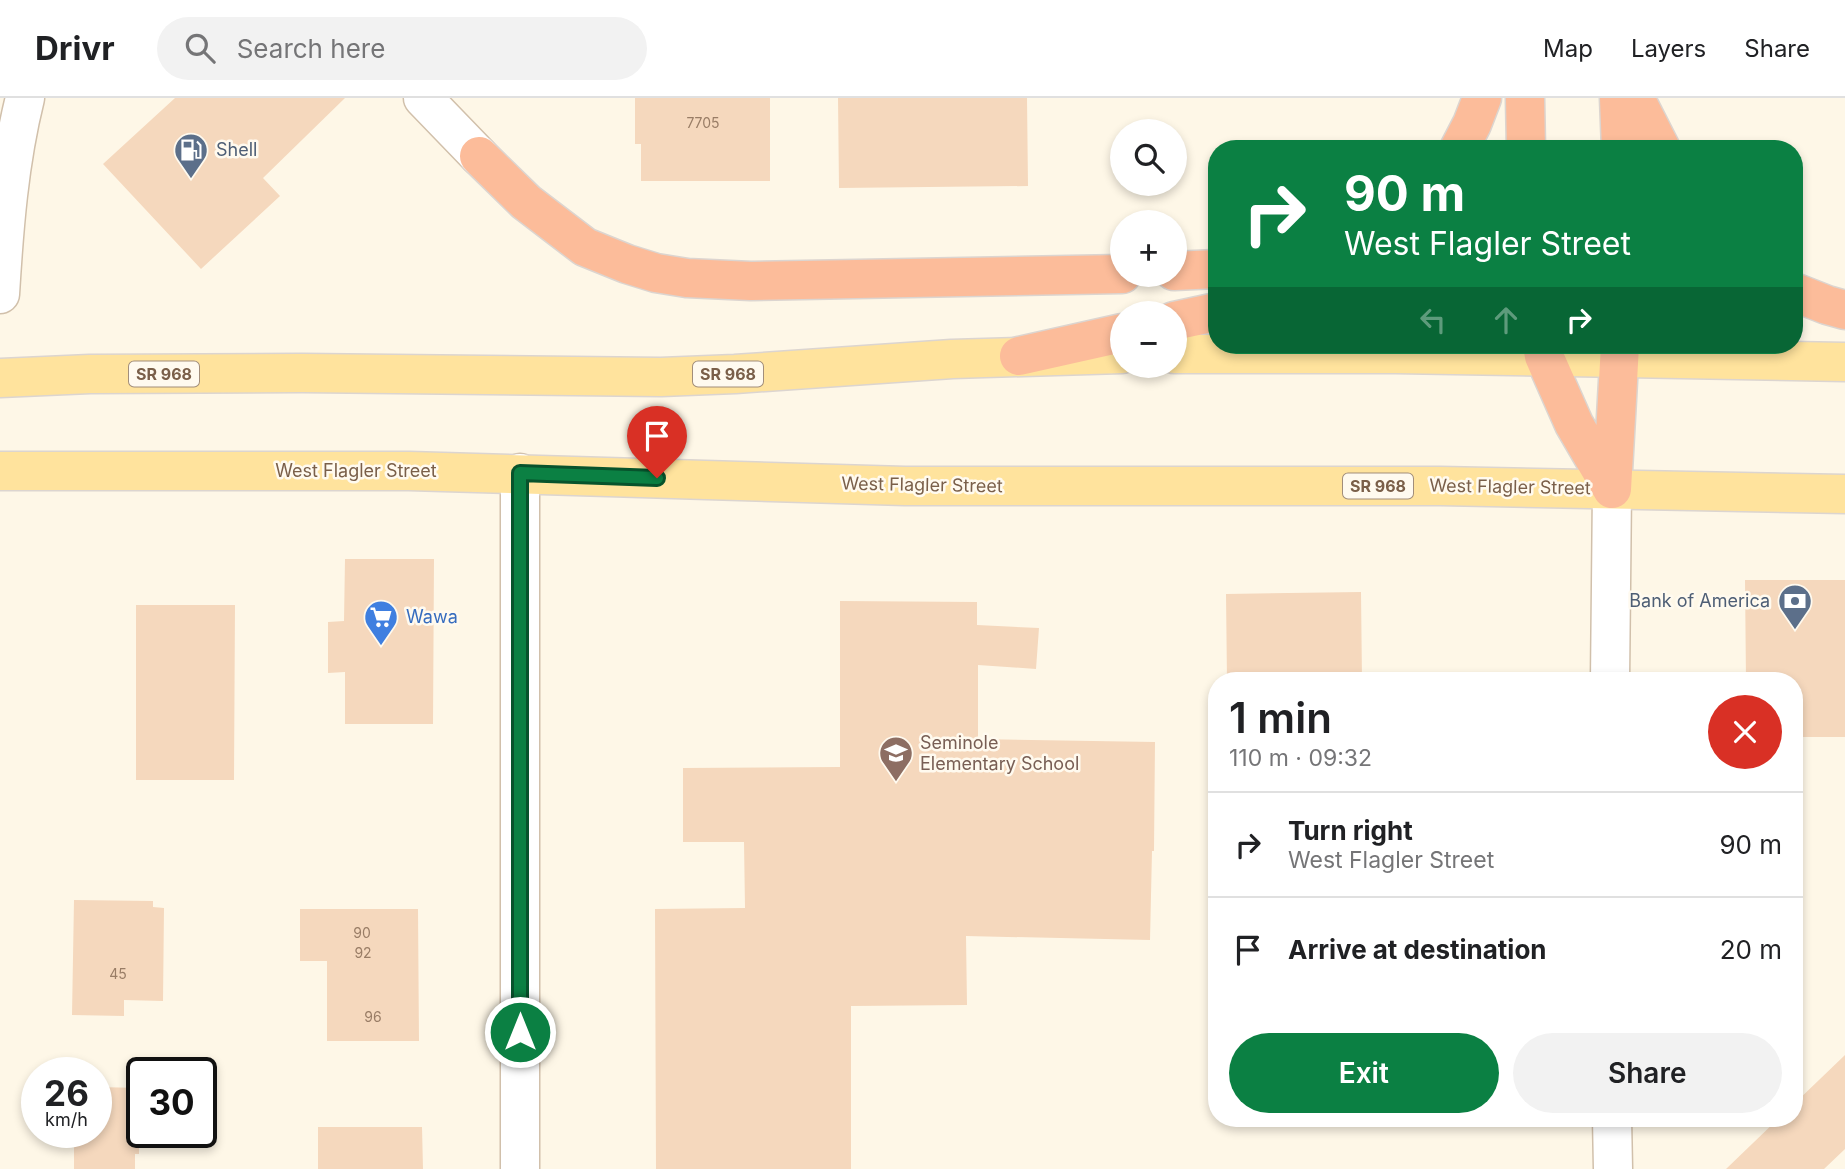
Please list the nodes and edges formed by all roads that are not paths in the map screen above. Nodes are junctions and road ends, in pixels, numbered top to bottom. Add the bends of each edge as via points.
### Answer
1 (25, 98) edge
2 (423, 98) edge
3 (1482, 98) edge
4 (1525, 98) edge
5 (1619, 98) edge
6 (1635, 98) edge
7 (1464, 140) edge
8 (1527, 140) edge
9 (1621, 140) edge
10 (1656, 140) edge
11 (479, 156) joint
12 (1208, 270) edge
13 (1187, 271) edge
14 (1110, 274) edge
15 (0, 294) edge
16 (1803, 296) edge
17 (1845, 310) edge
18 (1208, 314) edge
19 (1187, 318) edge
20 (1110, 336) edge
21 (1110, 354) edge
22 (1187, 354) edge
23 (1208, 354) edge
24 (1545, 354) edge
25 (1620, 354) edge
26 (1681, 354) edge
27 (1019, 356) junction
28 (1845, 362) edge
29 (0, 378) edge
30 (0, 471) edge
31 (520, 473) junction
32 (1612, 489) junction
33 (1845, 494) edge
34 (1610, 672) edge
35 (1612, 1127) edge
36 (520, 1169) edge
37 (1613, 1169) edge

1 - 15 street via 7,197
2 - 11 street
3 - 7 highway
4 - 8 highway
5 - 9 highway
6 - 10 highway
11 - 14 highway via 526,202 585,247 627,264 687,278 751,281
12 - 13 highway
16 - 17 highway
18 - 19 highway
20 - 27 highway
21 - 27 main road, SR 968
22 - 23 main road
24 - 32 highway via 1574,424
25 - 32 highway
26 - 28 main road
27 - 29 main road, SR 968 via 661,377 289,373
30 - 31 main road, West Flagler Street / SR 968
31 - 32 main road, West Flagler Street / SR 968 via 905,486
31 - 36 street
32 - 33 main road, West Flagler Street / SR 968
32 - 34 street
35 - 37 street

